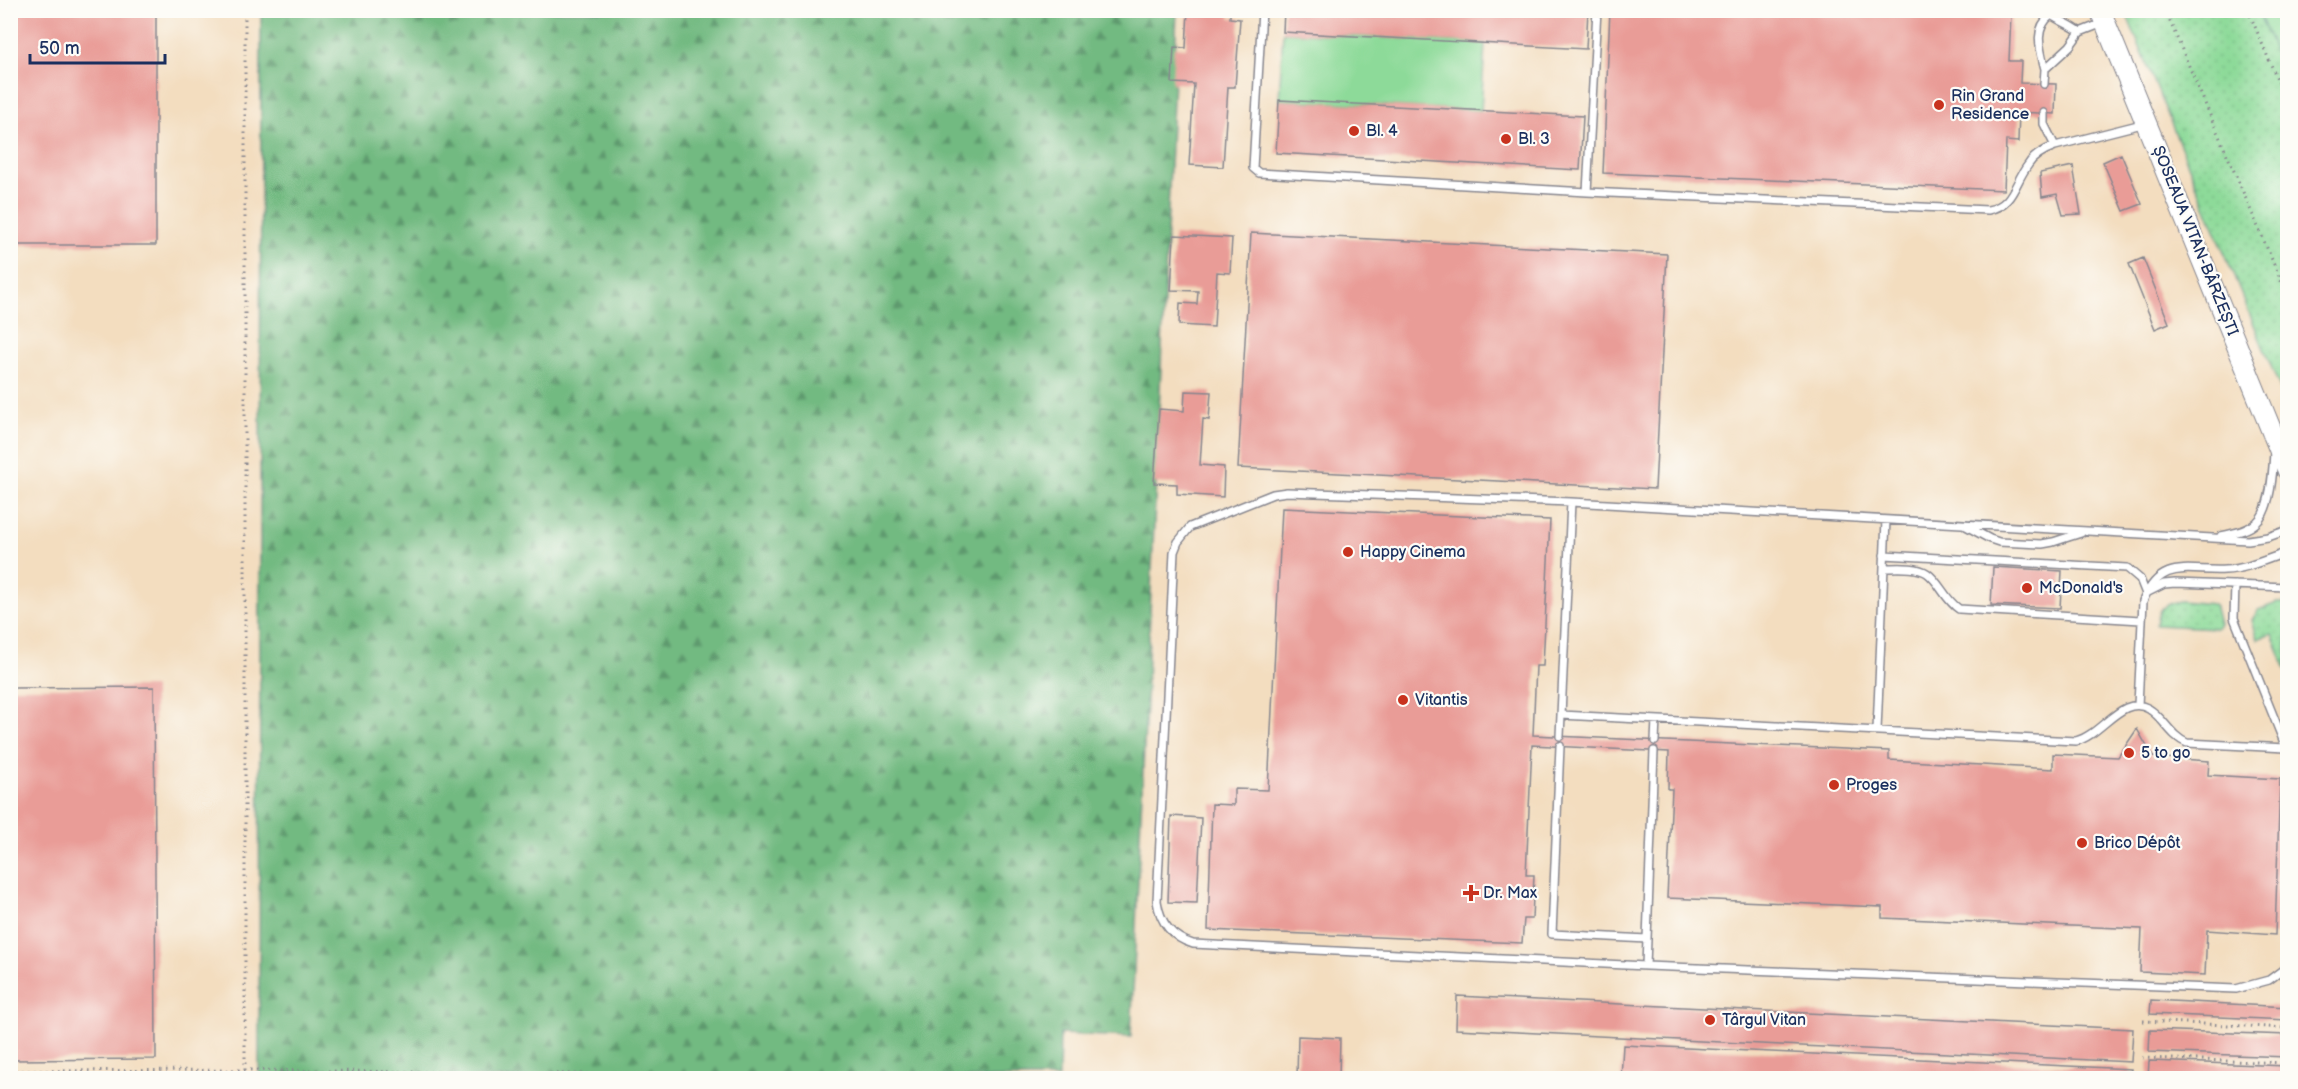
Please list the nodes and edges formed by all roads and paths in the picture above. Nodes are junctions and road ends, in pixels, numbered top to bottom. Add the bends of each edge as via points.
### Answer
1 (246, 10) edge
2 (1262, 10) edge
3 (1597, 10) edge
4 (2165, 10) edge
5 (2248, 10) edge
6 (2048, 13) edge
7 (2103, 16) edge
8 (2080, 32) junction
9 (2045, 69) junction
10 (2044, 84) dead end
11 (2288, 105) edge
12 (2043, 113) dead end
13 (2146, 123) junction
14 (2055, 146) junction
15 (1587, 192) junction
16 (2288, 297) edge
17 (2275, 441) junction
18 (2288, 471) edge
19 (1571, 502) junction
20 (1886, 520) junction
21 (1964, 525) junction
22 (2288, 530) edge
23 (2086, 532) junction
24 (2206, 538) junction
25 (2288, 552) edge
26 (1884, 555) junction
27 (1884, 568) junction
28 (2235, 585) junction
29 (2288, 587) edge
30 (2146, 594) junction
31 (2141, 620) junction
32 (2138, 705) junction
33 (1561, 716) junction
34 (1656, 720) junction
35 (1876, 730) junction
36 (1560, 736) dead end
37 (1655, 741) dead end
38 (1560, 746) dead end
39 (2287, 750) edge
40 (1654, 751) dead end
41 (1647, 939) junction
42 (1646, 966) junction
43 (2288, 966) edge
44 (2143, 1021) dead end
45 (2288, 1028) edge
46 (2142, 1058) dead end
47 (2288, 1063) edge
48 (245, 1070) junction
49 (10, 1071) edge
50 (918, 1078) edge

1 - 48 path
2 - 15 lane via 1255,171
3 - 15 lane
4 - 16 path
5 - 11 path
6 - 8 lane
6 - 9 lane via 2039,33
7 - 8 lane
7 - 13 main road, ȘOSEAUA VITAN-BÂRZEȘTI
8 - 9 lane
9 - 10 lane
12 - 14 lane
13 - 14 lane
13 - 17 main road, ȘOSEAUA VITAN-BÂRZEȘTI
14 - 15 lane via 2032,159 2011,198 1988,210
17 - 18 main road, ȘOSEAUA VITAN-BÂRZEȘTI
17 - 24 lane via 2270,488 2259,522 2238,532
19 - 20 lane
19 - 33 lane
19 - 42 lane via 1287,492 1190,527 1178,542 1172,562 1158,908 1161,919 1174,934 1193,944
20 - 21 lane
20 - 26 lane
21 - 23 lane
21 - 23 lane via 1999,542 2042,544
22 - 24 lane via 2258,539
23 - 24 lane
25 - 30 lane via 2238,568 2174,571 2156,579
26 - 27 lane
26 - 30 lane via 2127,568 2140,579
27 - 31 lane via 1928,573 1959,609
27 - 35 lane
28 - 29 lane
28 - 30 lane via 2164,584
28 - 39 lane via 2234,618
30 - 31 lane
31 - 32 lane
32 - 35 lane via 2122,709 2092,735 2076,741
32 - 39 lane via 2149,709 2187,743
33 - 34 lane
33 - 36 lane
34 - 35 lane
34 - 37 lane
38 - 41 lane via 1552,934
40 - 41 lane
41 - 42 lane
42 - 43 lane via 2236,989 2269,980
44 - 45 path
46 - 47 path
48 - 49 path
48 - 50 path

